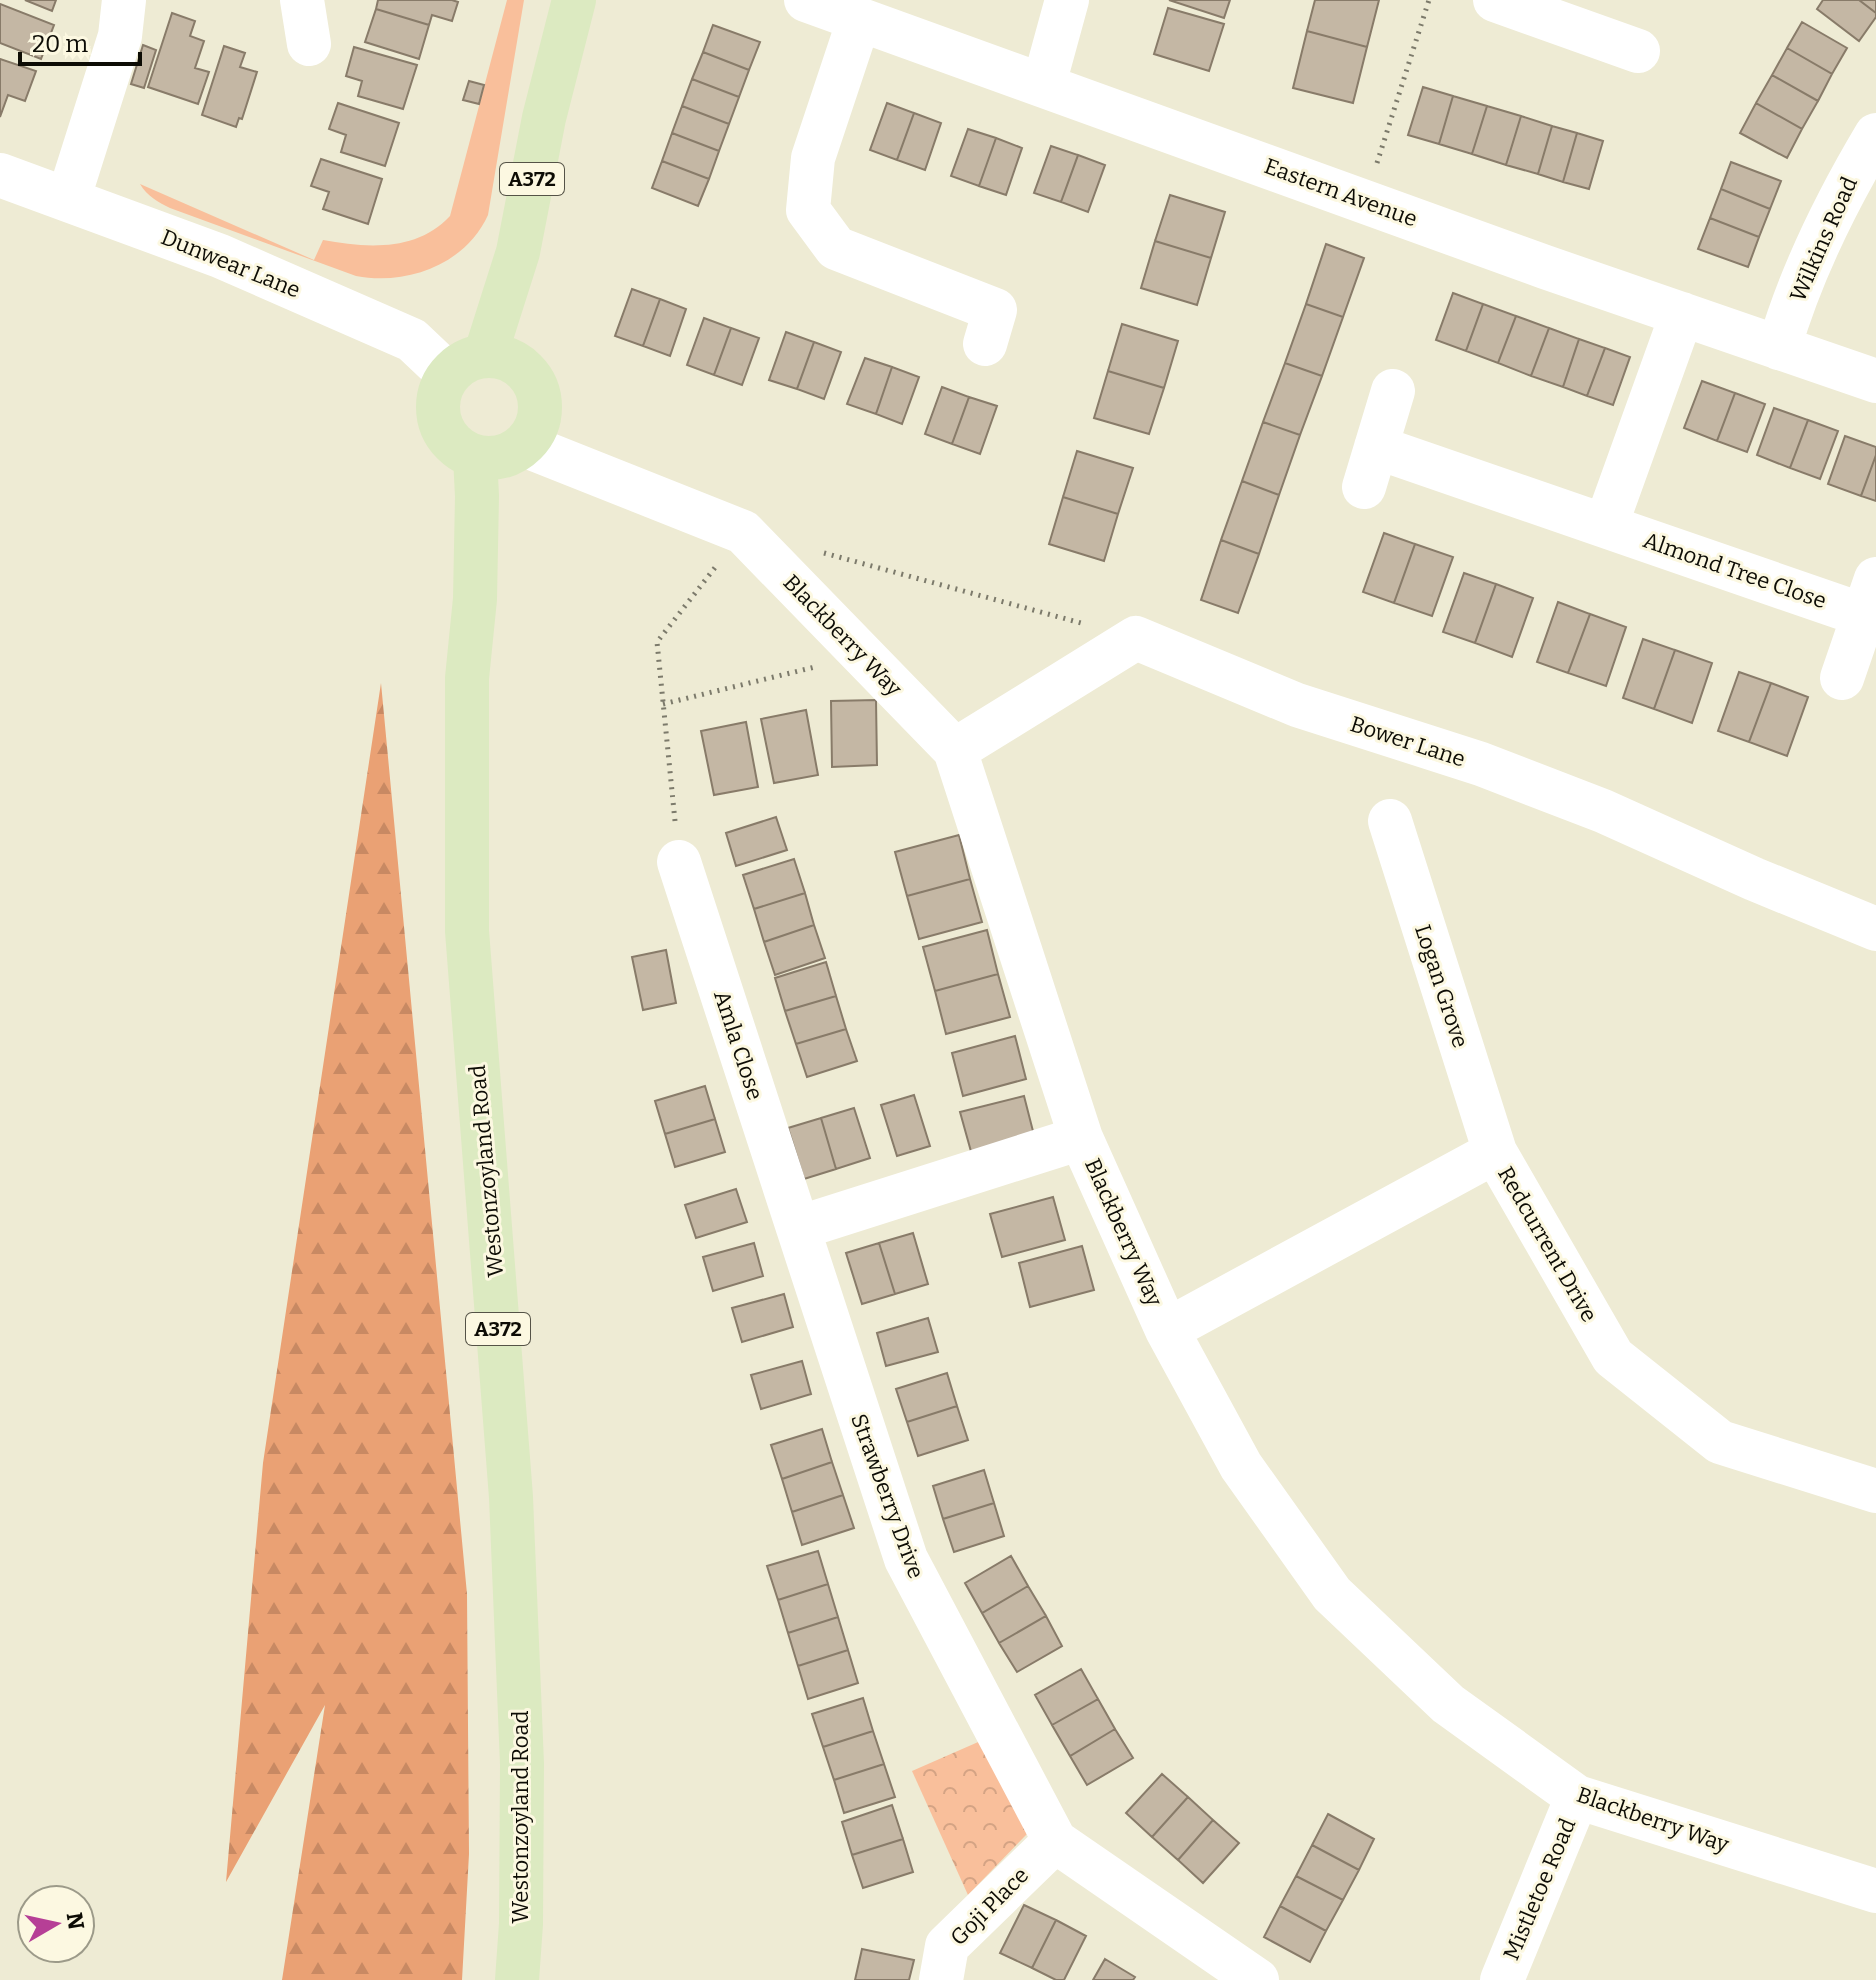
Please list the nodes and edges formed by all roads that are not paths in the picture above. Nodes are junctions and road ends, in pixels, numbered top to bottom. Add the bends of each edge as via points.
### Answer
1 (124, 0) edge
2 (302, 0) edge
3 (574, 0) edge
4 (806, 0) edge
5 (1067, 0) edge
6 (1499, 0) edge
7 (859, 20) junction
8 (309, 44) dead end
9 (1638, 51) dead end
10 (1044, 84) junction
11 (1876, 135) edge
12 (0, 175) edge
13 (68, 200) junction
14 (1682, 314) junction
15 (985, 344) dead end
16 (1779, 348) junction
17 (467, 365) junction
18 (1876, 381) edge
19 (1393, 391) dead end
20 (524, 445) junction
21 (475, 457) junction
22 (1606, 525) junction
23 (1869, 597) edge
24 (1842, 678) dead end
25 (955, 750) junction
26 (1390, 821) dead end
27 (679, 862) road end
28 (1876, 929) edge
29 (1081, 1138) junction
30 (1495, 1152) junction
31 (798, 1228) junction
32 (1167, 1330) junction
33 (1876, 1491) edge
34 (1577, 1797) junction
35 (1055, 1841) junction
36 (1876, 1891) edge
37 (517, 1980) edge
38 (941, 1980) edge
39 (1257, 1980) edge
40 (1502, 1980) edge

1 - 13 street via 120,36
2 - 8 street
3 - 17 main road, A372 via 518,252
4 - 7 street, Eastern Avenue
5 - 10 street
6 - 9 street
7 - 10 street, Eastern Avenue
7 - 15 street via 813,158 808,210 836,248 995,310
10 - 14 street, Eastern Avenue
11 - 16 street, Wilkins Road via 1806,269
12 - 13 street, Dunwear Lane
13 - 17 street, Dunwear Lane via 220,256
14 - 16 street, Eastern Avenue
14 - 22 street
16 - 18 street, Eastern Avenue
17 - 20 main road via 501,357 527,373 535,387 539,418
17 - 21 main road via 441,390 437,406 448,438
19 - 22 street, Almond Tree Close via 1370,467
20 - 21 main road via 509,455
20 - 25 street, Blackberry Way via 743,532
21 - 37 main road, Westonzoyland Road / A372 via 475,599 467,678 467,931 511,1497 522,1764
22 - 23 street, Almond Tree Close
23 - 24 street, Almond Tree Close
25 - 28 street, Bower Lane via 1136,638 1297,705 1481,764 1603,811
25 - 29 street, Blackberry Way
26 - 30 street, Logan Grove
27 - 31 street, Amla Close
29 - 31 street
29 - 32 street, Blackberry Way
30 - 32 street, Redcurrent Drive
30 - 33 street, Redcurrent Drive via 1613,1357 1720,1442
31 - 35 street, Strawberry Drive via 906,1559
32 - 34 street, Blackberry Way via 1241,1466 1332,1594 1448,1704
34 - 36 street, Blackberry Way
34 - 40 street, Mistletoe Road
35 - 38 street, Goji Place via 947,1946
35 - 39 street, Strawberry Drive

